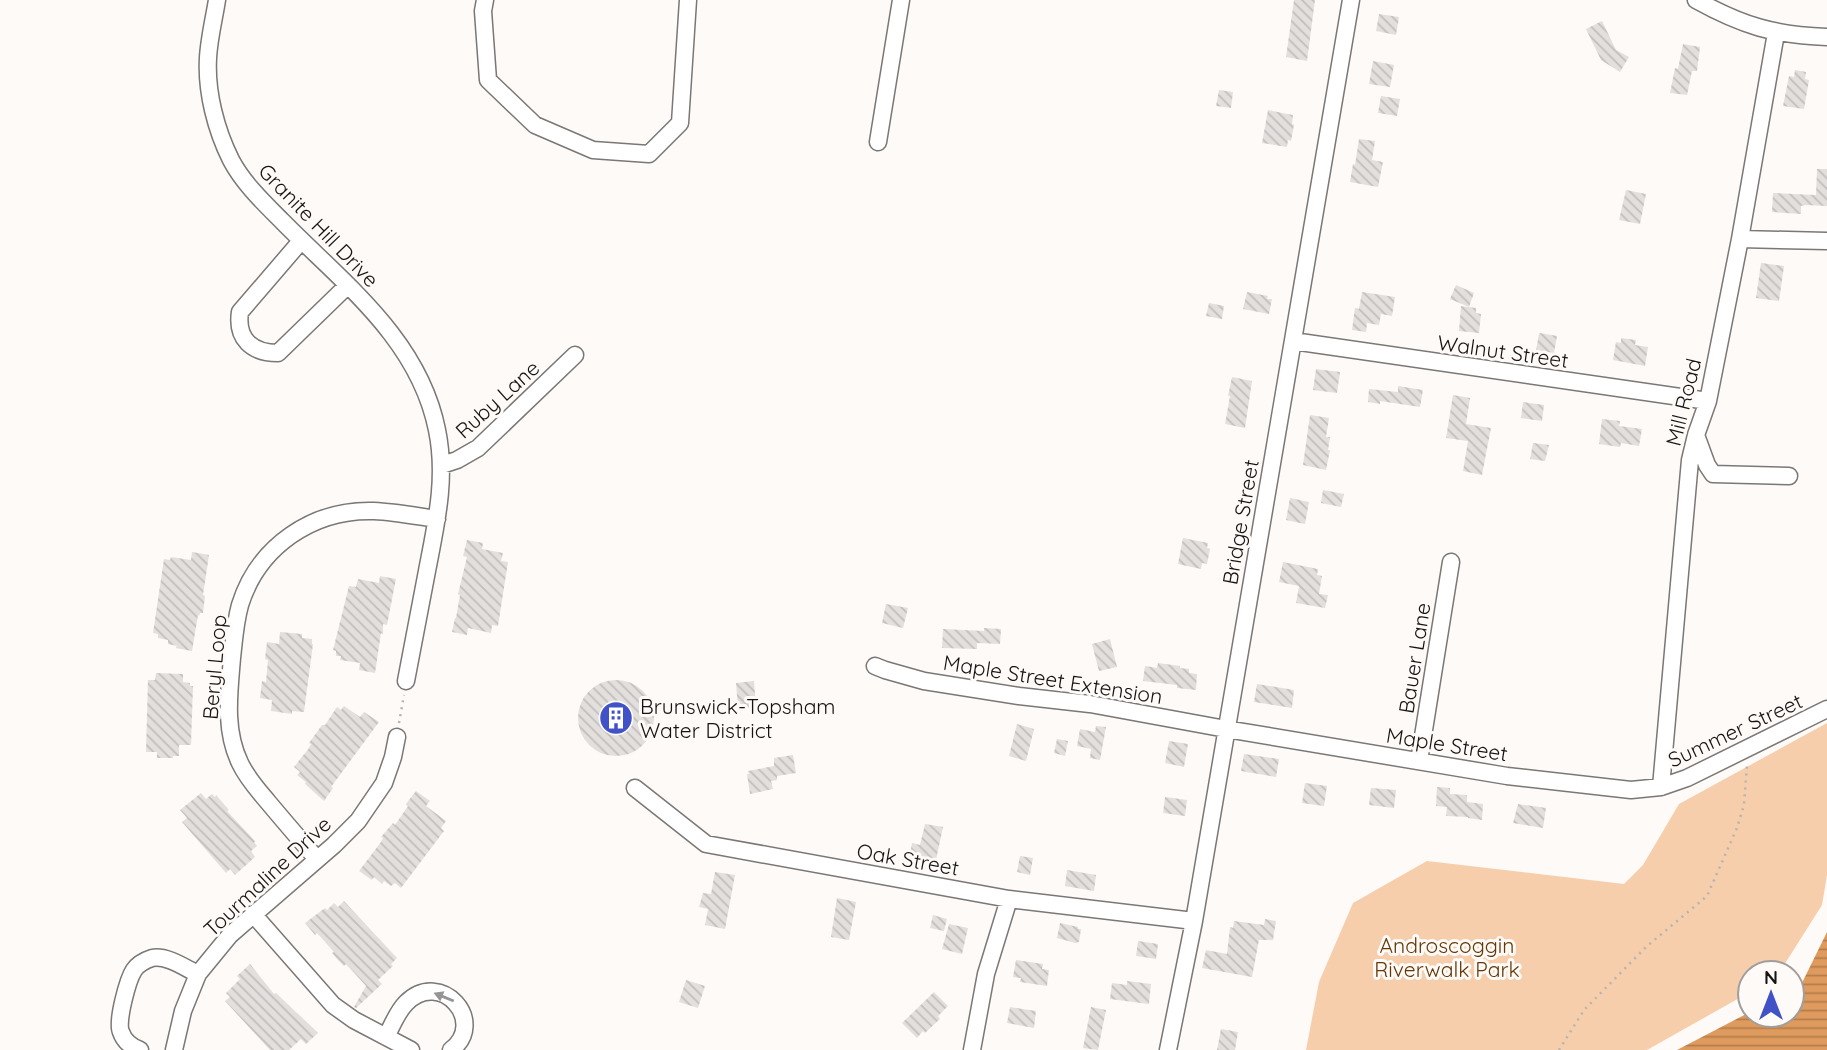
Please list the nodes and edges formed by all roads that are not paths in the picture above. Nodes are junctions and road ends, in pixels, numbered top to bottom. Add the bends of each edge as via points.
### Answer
1 (217, 0) edge
2 (485, 0) edge
3 (688, 0) edge
4 (901, 0) edge
5 (1351, 0) edge
6 (1696, 0) edge
7 (1776, 33) junction
8 (1827, 37) edge
9 (878, 142) dead end
10 (1740, 239) junction
11 (301, 241) junction
12 (1827, 241) edge
13 (348, 285) junction
14 (1293, 341) junction
15 (575, 355) dead end
16 (1708, 401) junction
17 (1696, 435) junction
18 (442, 465) junction
19 (1788, 477) dead end
20 (437, 519) junction
21 (1451, 562) dead end
22 (875, 666) dead end
23 (406, 681) road end
24 (1827, 709) edge
25 (1226, 729) junction
26 (397, 737) road end
27 (1419, 761) junction
28 (1661, 787) junction
29 (635, 789) dead end
30 (317, 859) junction
31 (1009, 899) junction
32 (253, 914) junction
33 (1194, 921) junction
34 (198, 974) junction
35 (386, 1037) junction
36 (140, 1050) edge
37 (174, 1050) edge
38 (411, 1050) edge
39 (451, 1050) edge
40 (972, 1050) edge
41 (1168, 1050) edge

1 - 11 street, Granite Hill Drive via 208,81 218,129 232,162
2 - 3 street via 488,80 535,125 593,150 649,154 680,123
4 - 9 street
5 - 14 street, Bridge Street
6 - 7 street
7 - 8 street
7 - 10 street, Mill Road
10 - 12 street
10 - 16 street, Mill Road
11 - 13 street, Granite Hill Drive
11 - 13 street via 240,312 238,324 252,347 278,353
13 - 18 street, Granite Hill Drive via 403,348 422,382 437,428
14 - 16 street, Walnut Street
14 - 25 street, Bridge Street
15 - 18 street, Ruby Lane via 478,448
16 - 17 street, Mill Road
17 - 19 street via 1713,474
17 - 28 street, Mill Road
18 - 20 street
20 - 23 street
20 - 30 street, Beryl Loop via 373,511 312,523 279,543 265,558 240,605 228,710 239,761
21 - 27 street, Bauer Lane
22 - 25 street, Maple Street Extension via 924,681
24 - 28 street, Summer Street
25 - 27 street, Maple Street
25 - 33 street, Bridge Street
26 - 30 street, Tourmaline Drive via 384,783 358,821
27 - 28 street, Maple Street via 1610,789
29 - 31 street, Oak Street via 706,844
30 - 32 street, Tourmaline Drive
31 - 33 street, Oak Street
31 - 40 street via 986,974
32 - 34 street, Tourmaline Drive
32 - 35 street via 333,1005
33 - 41 street, Bridge Street
34 - 36 street via 154,958 133,971 118,1024 121,1034
34 - 37 street, Tourmaline Drive
35 - 38 street
39 -> 35 street via 463,1035 463,1012 447,995 437,992 405,1003

